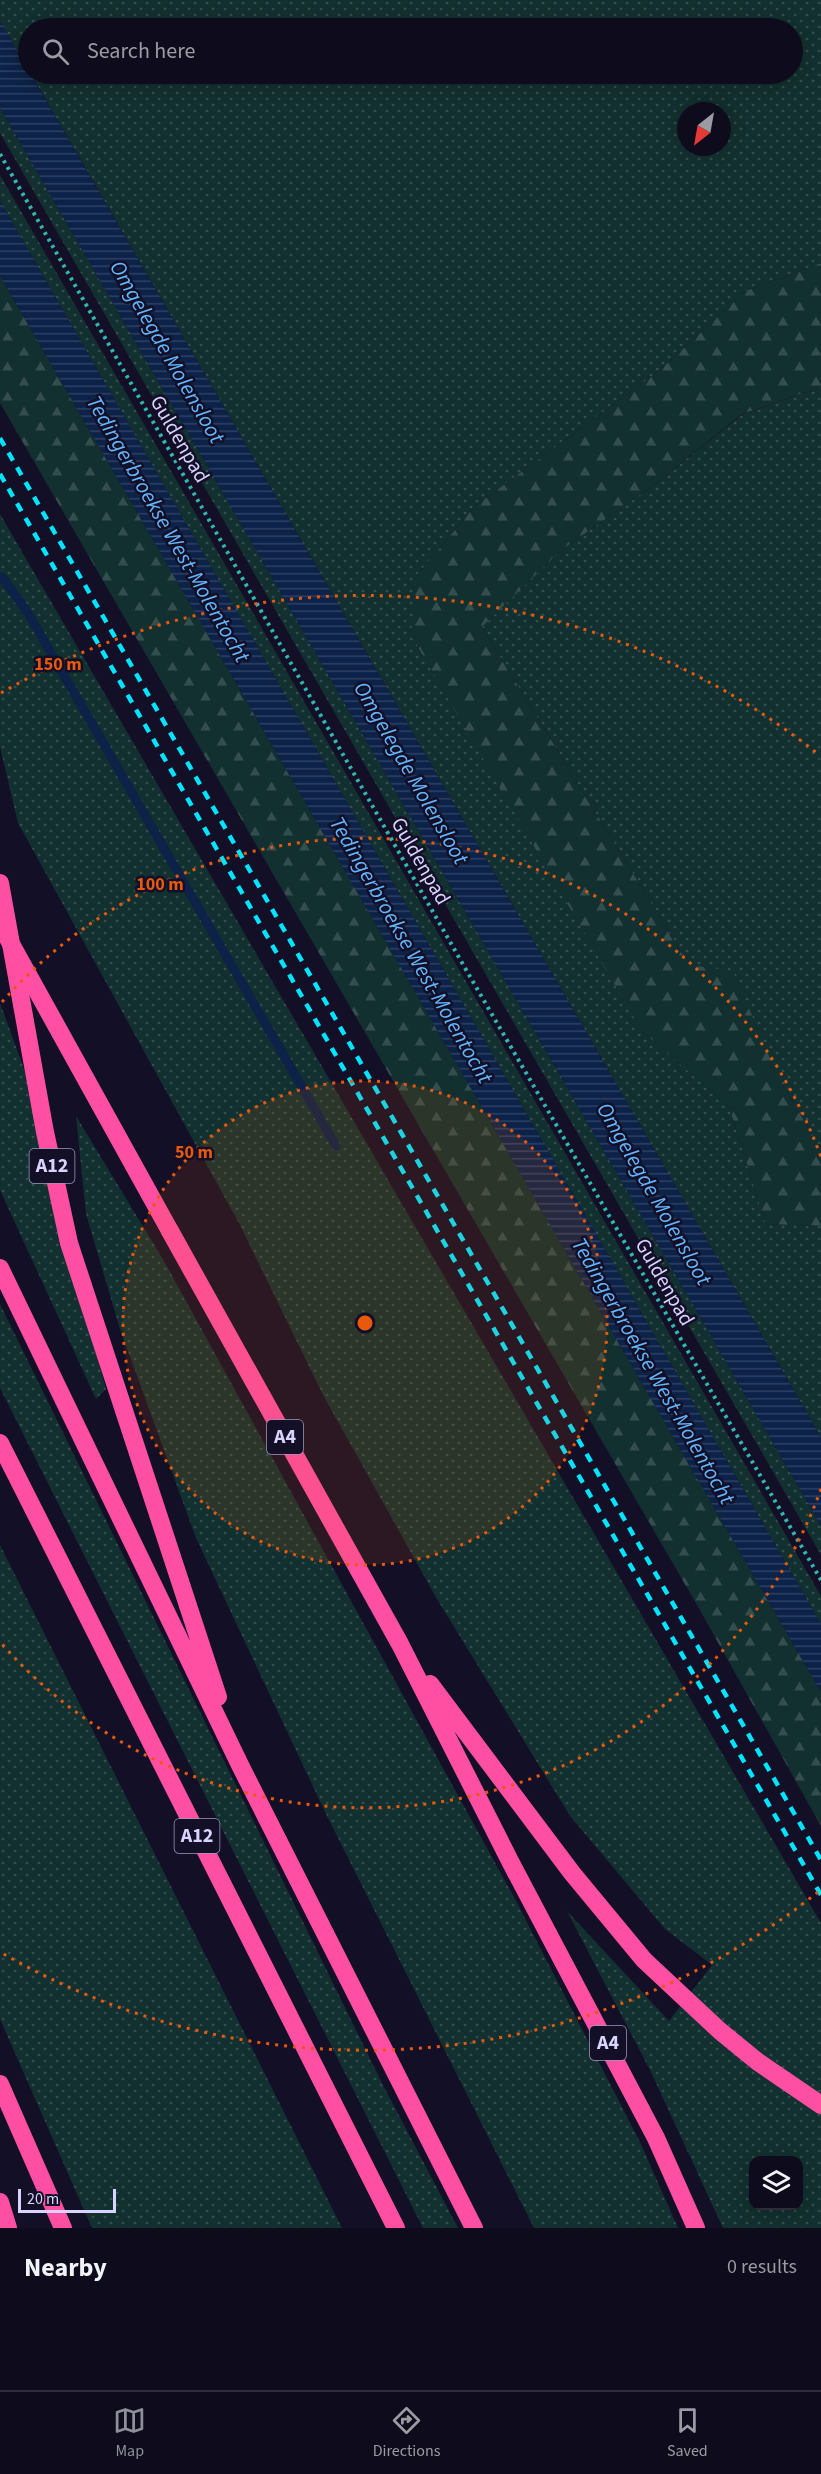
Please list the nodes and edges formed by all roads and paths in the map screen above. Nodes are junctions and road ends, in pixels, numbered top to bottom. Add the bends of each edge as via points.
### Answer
1 (0, 154) edge
2 (0, 884) edge
3 (0, 924) edge
4 (0, 1268) edge
5 (0, 1443) edge
6 (821, 1580) edge
7 (400, 1644) junction
8 (240, 1765) junction
9 (0, 2084) edge
10 (821, 2105) edge
11 (0, 2202) edge
12 (9, 2228) edge
13 (63, 2228) edge
14 (396, 2228) edge
15 (474, 2228) edge
16 (696, 2228) edge

1 - 6 path, Guldenpad via 465,968
2 - 8 highway, A12 via 69,1243
3 - 7 highway, A4, bridge
4 - 8 highway, A12
5 - 14 highway, A12
7 - 10 highway, A4 via 607,1918 680,1995 758,2062
7 - 16 highway, A4 via 640,2107
8 - 15 highway, A12
9 - 13 highway
11 - 12 highway

